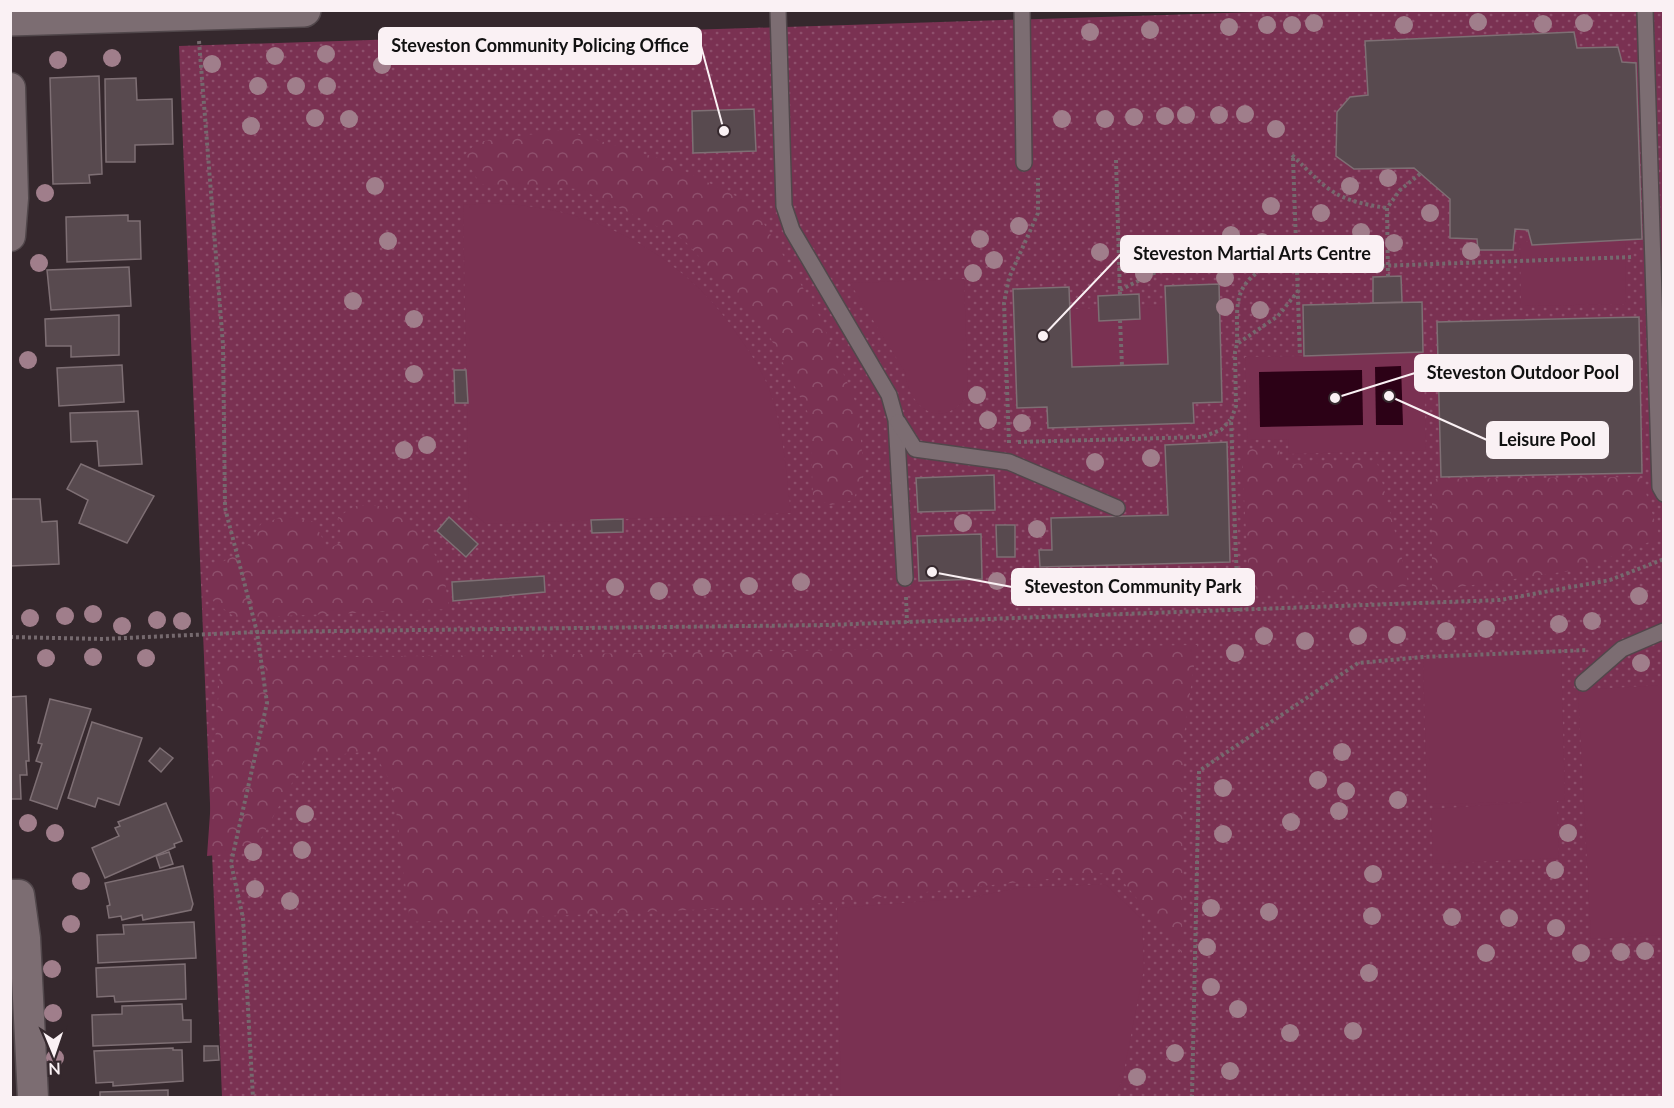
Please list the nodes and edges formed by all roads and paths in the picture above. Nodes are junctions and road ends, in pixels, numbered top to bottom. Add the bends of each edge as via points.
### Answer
1 (304, 10) edge
2 (778, 10) edge
3 (1023, 10) edge
4 (1645, 10) edge
5 (10, 19) edge
6 (198, 33) dead end
7 (10, 88) edge
8 (1116, 160) dead end
9 (1024, 163) dead end
10 (1038, 173) dead end
11 (1420, 174) dead end
12 (1387, 208) junction
13 (10, 236) edge
14 (1653, 256) junction
15 (1388, 265) junction
16 (1298, 269) junction
17 (1262, 270) junction
18 (1388, 277) dead end
19 (1299, 290) junction
20 (1120, 320) dead end
21 (1237, 344) junction
22 (1300, 356) dead end
23 (1122, 366) dead end
24 (896, 420) junction
25 (1231, 420) junction
26 (1009, 442) junction
27 (1010, 462) junction
28 (1664, 494) edge
29 (1117, 508) dead end
30 (1664, 559) edge
31 (905, 578) dead end
32 (1238, 611) junction
33 (1664, 631) edge
34 (257, 632) junction
35 (10, 637) edge
36 (1622, 649) junction
37 (1583, 683) dead end
38 (15, 895) edge
39 (33, 1098) edge
40 (252, 1098) edge
41 (1192, 1098) edge

1 - 5 street
2 - 24 lane via 784,206 792,230 889,395
3 - 9 lane
4 - 14 lane
6 - 34 path via 223,345 225,508
7 - 13 street via 14,198
8 - 17 path via 1120,292 1190,258 1217,258
10 - 26 path via 1038,213 1009,278 1004,303
11 - 12 path via 1400,189
12 - 15 path
12 - 16 path via 1336,196 1293,157
14 - 15 path
14 - 28 lane via 1660,487
15 - 16 path
15 - 18 path
16 - 17 path
16 - 19 path
17 - 21 path via 1243,284 1238,298
19 - 21 path via 1278,316
19 - 22 path
20 - 23 path
21 - 25 path via 1236,406
24 - 27 lane via 915,449
24 - 31 lane
25 - 26 path via 1221,430 1202,437
25 - 32 path
26 - 27 path
27 - 29 lane
30 - 32 path via 1610,580 1500,600
32 - 34 path via 827,625
33 - 36 lane
34 - 35 path via 103,639
34 - 40 path via 267,703 231,863 243,918
36 - 37 lane
36 - 41 path via 1358,663 1198,771
38 - 39 street via 25,938

